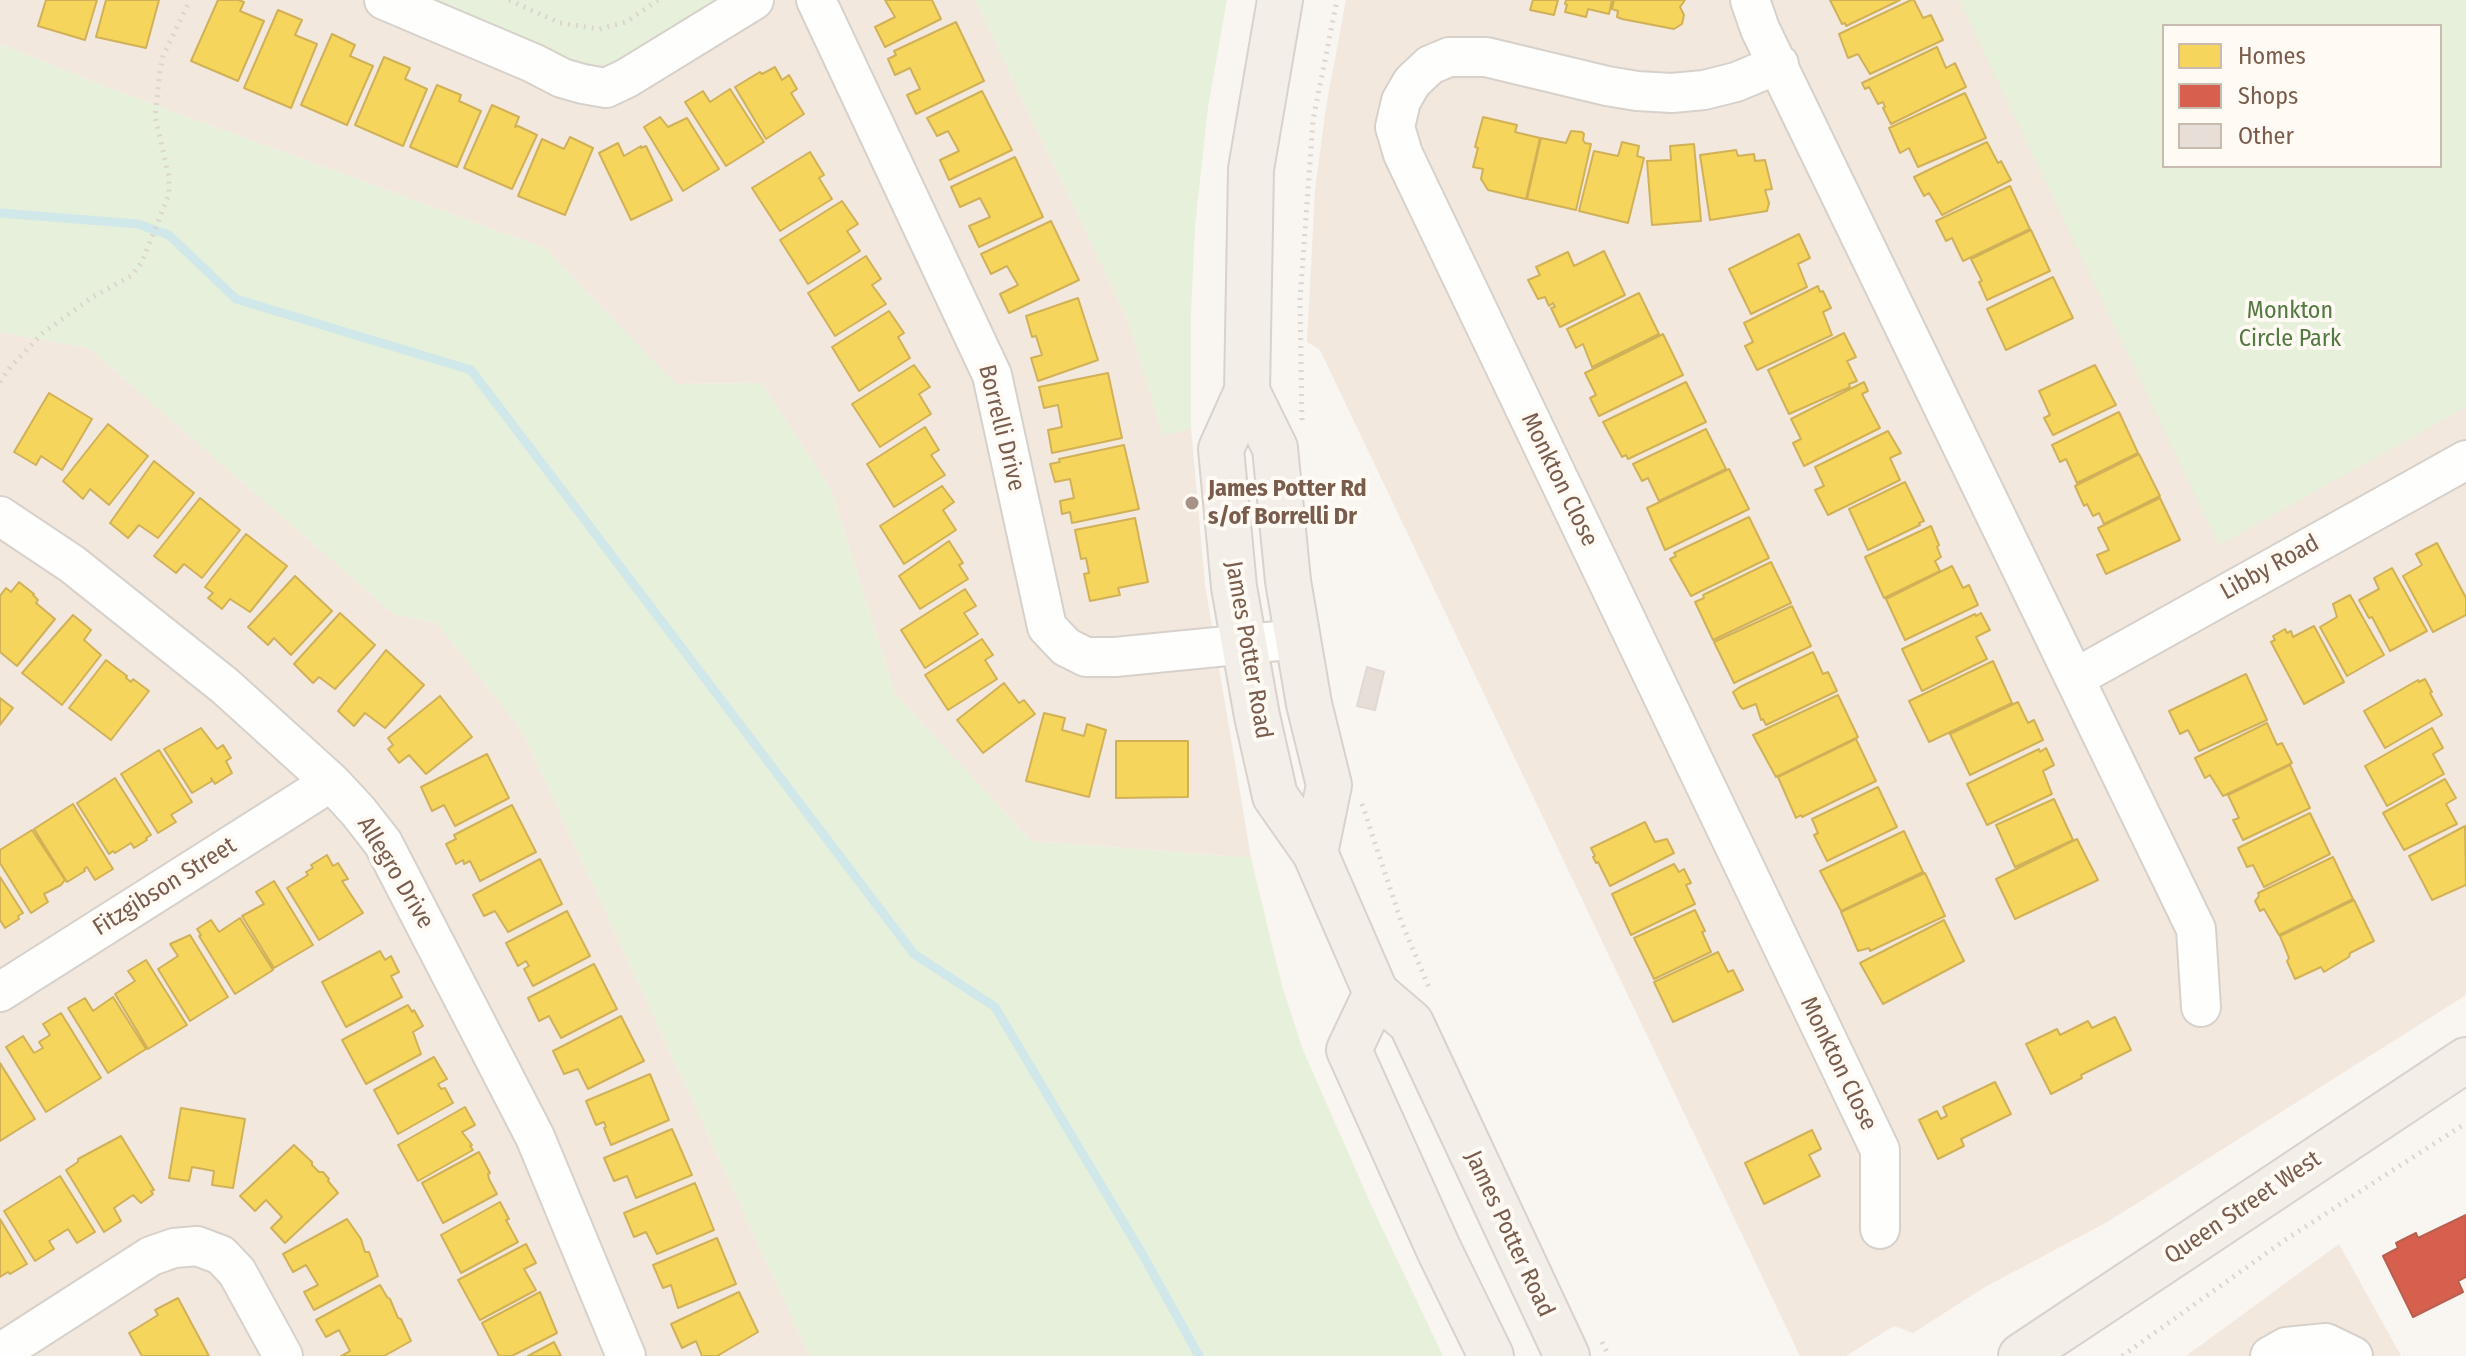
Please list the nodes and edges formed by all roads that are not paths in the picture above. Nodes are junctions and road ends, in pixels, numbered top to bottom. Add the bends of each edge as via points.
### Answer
1 (384, 0) edge
2 (754, 0) edge
3 (816, 0) edge
4 (1280, 0) edge
5 (1750, 0) edge
6 (1779, 64) junction
7 (1247, 391) junction
8 (2466, 460) edge
9 (0, 516) edge
10 (1298, 639) junction
11 (1244, 644) junction
12 (2075, 678) junction
13 (331, 782) junction
14 (1315, 853) junction
15 (0, 992) edge
16 (1376, 993) junction
17 (2201, 1007) dead end
18 (2466, 1060) edge
19 (1880, 1229) dead end
20 (1584, 1349) edge
21 (0, 1353) edge
22 (283, 1356) edge
23 (626, 1356) edge
24 (1491, 1356) edge
25 (2021, 1356) edge
26 (2270, 1356) edge
27 (2353, 1356) edge

1 - 2 street via 562,78 606,88
3 - 11 street, Borrelli Drive via 992,375 1047,627 1066,647 1086,657
4 - 7 main road, James Potter Road via 1251,169
5 - 6 street
6 - 12 street
6 - 19 street, Monkton Close via 1736,82 1672,93 1607,86 1486,57 1449,57 1430,65 1412,82 1395,127 1403,154 1880,1150
7 - 10 main road, James Potter Road via 1275,448
7 - 11 main road, James Potter Road via 1221,449
8 - 12 street, Libby Road
9 - 13 street, Allegro Drive via 72,564 225,686
10 - 11 street, Borrelli Drive
10 - 14 main road, James Potter Road via 1329,785
11 - 14 main road, James Potter Road via 1275,796
12 - 17 street via 2196,929
13 - 15 street, Fitzgibson Street
13 - 23 street, Allegro Drive via 383,843 463,995 535,1137
14 - 16 main road, James Potter Road
16 - 20 main road, James Potter Road via 1411,1023
16 - 24 main road via 1349,1050
18 - 25 main road, Queen Street West
21 - 22 street via 151,1256 197,1246 221,1255 237,1272
26 - 27 street via 2286,1347 2326,1343

